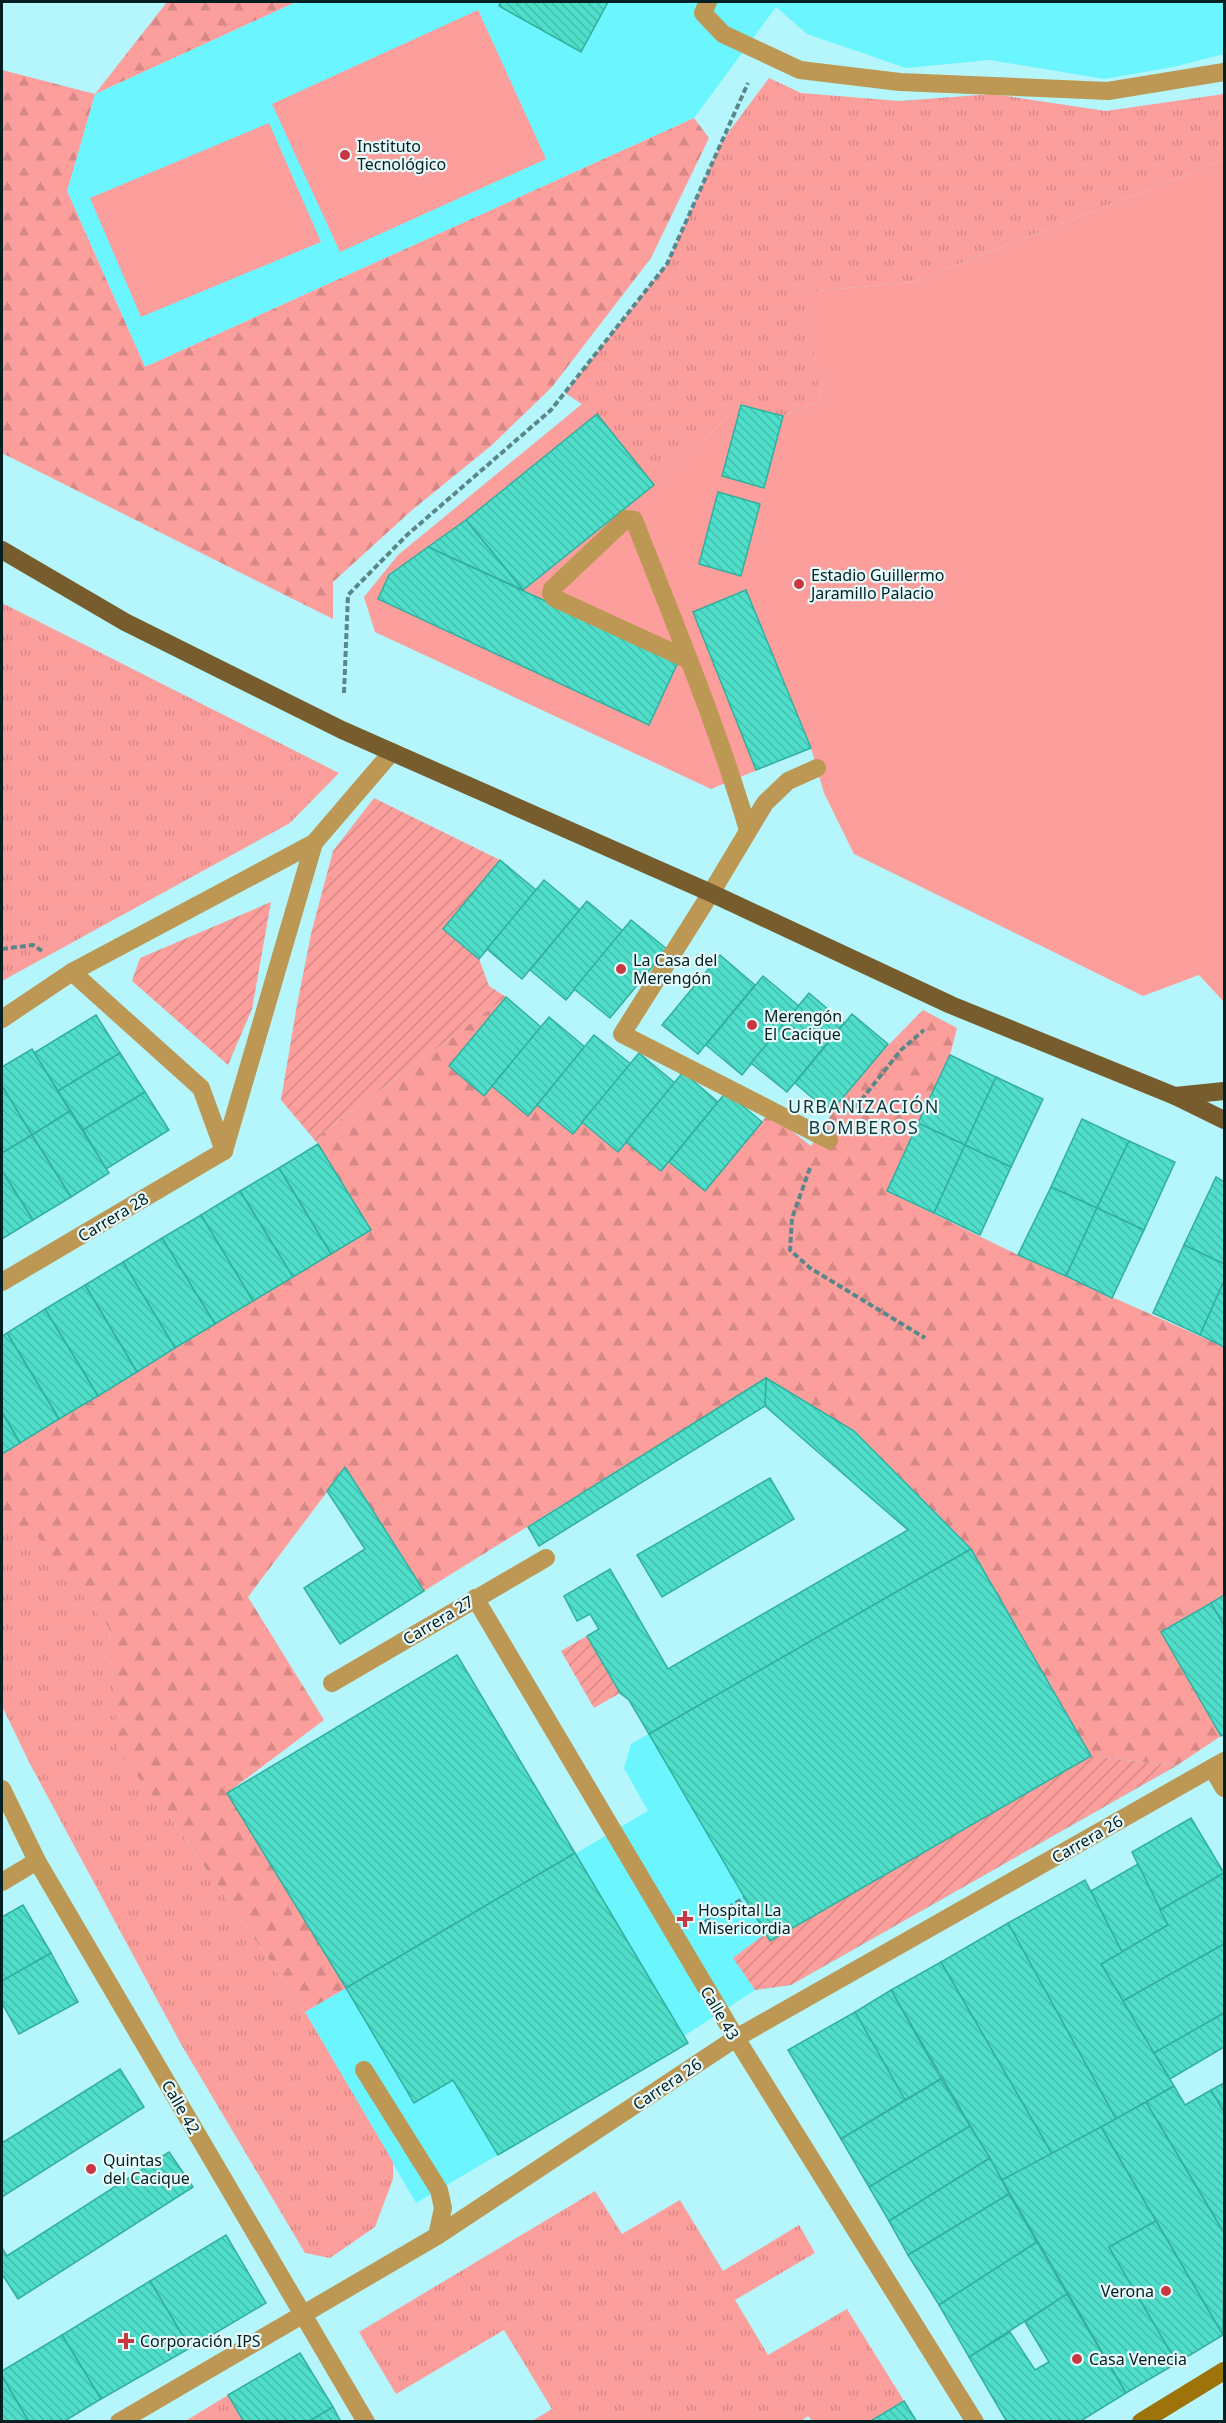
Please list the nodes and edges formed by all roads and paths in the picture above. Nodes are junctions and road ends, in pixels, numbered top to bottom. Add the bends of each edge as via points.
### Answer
1 (708, 2) edge
2 (763, 53) junction
3 (1224, 72) edge
4 (2, 550) edge
5 (688, 660) junction
6 (342, 730) junction
7 (392, 752) junction
8 (817, 768) dead end
9 (748, 831) junction
10 (314, 843) junction
11 (711, 893) junction
12 (72, 972) junction
13 (951, 1005) junction
14 (2, 1019) edge
15 (1224, 1091) edge
16 (1175, 1096) junction
17 (1224, 1120) edge
18 (830, 1140) junction
19 (224, 1151) junction
20 (2, 1282) edge
21 (925, 1338) dead end
22 (546, 1558) dead end
23 (475, 1598) junction
24 (332, 1683) dead end
25 (1218, 1764) edge
26 (1224, 1788) edge
27 (2, 1789) edge
28 (37, 1862) junction
29 (2, 1882) edge
30 (744, 1898) dead end
31 (676, 1939) junction
32 (736, 2038) junction
33 (364, 2070) dead end
34 (437, 2236) junction
35 (303, 2313) junction
36 (1224, 2371) edge
37 (118, 2421) edge
38 (366, 2421) edge
39 (975, 2421) edge
40 (1141, 2421) edge

1 - 2 street via 704,13 723,34
2 - 3 street via 800,70 986,87 1108,91
2 - 6 path via 667,264 551,410 407,535 348,595
4 - 6 main road via 125,622
5 - 5 street via 634,520 626,519 550,593
5 - 9 street
6 - 7 main road
7 - 10 street
7 - 11 main road
8 - 9 street via 788,781 765,803
9 - 11 street
10 - 12 street
10 - 19 street
11 - 13 main road
11 - 18 street via 622,1034
12 - 14 street
12 - 19 street via 201,1088
13 - 16 main road
13 - 18 path via 901,1050
15 - 16 main road
16 - 17 main road
18 - 21 path via 811,1164 792,1218 790,1250 810,1268
19 - 20 street, Carrera 28
22 - 23 street, Carrera 27
23 - 24 street, Carrera 27
23 - 31 street, Calle 43
25 - 26 street
25 - 32 street, Carrera 26
27 - 28 street, Calle 42
28 - 29 street
28 - 35 street, Calle 42
30 - 31 path
31 - 32 street, Calle 43
32 - 34 street, Carrera 26
32 - 39 street, Calle 43
33 - 34 street via 439,2190 443,2208
34 - 35 street, Carrera 26
35 - 37 street, Carrera 26
35 - 38 street, Calle 42
36 - 40 main road

